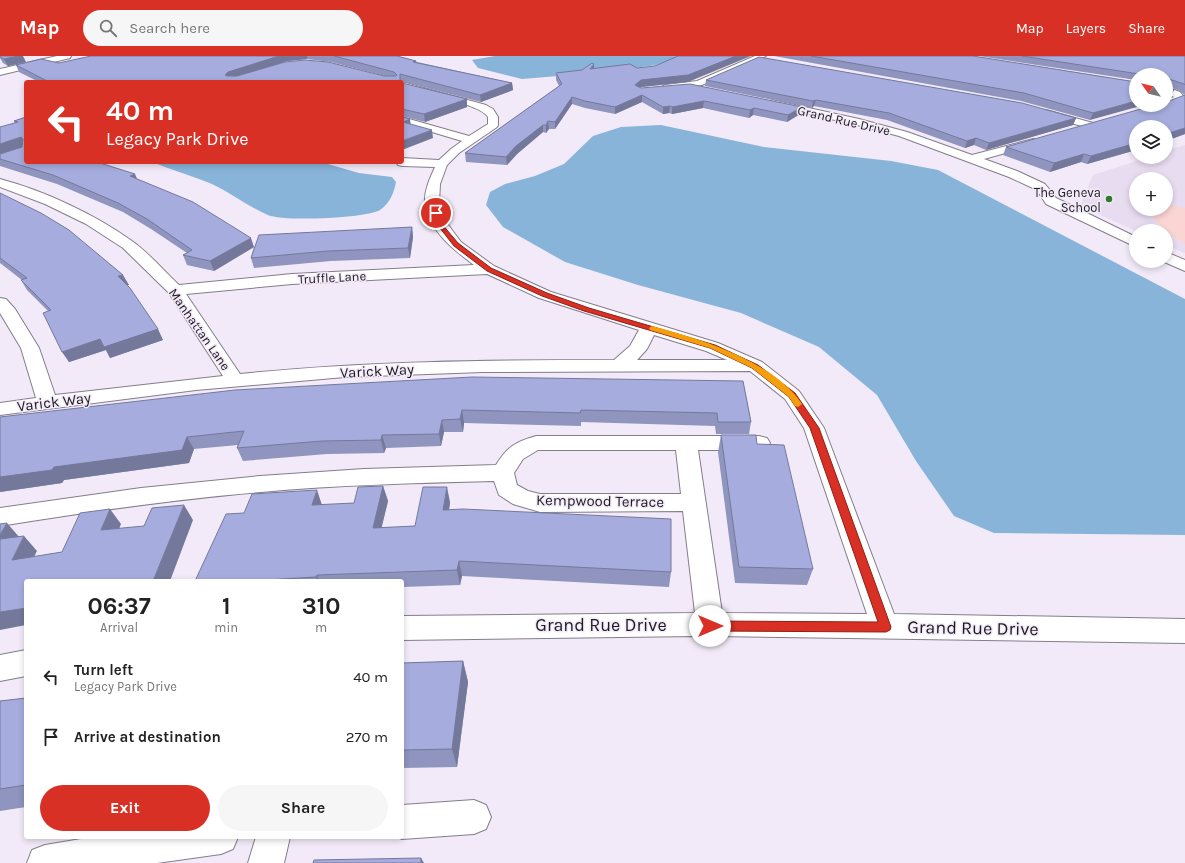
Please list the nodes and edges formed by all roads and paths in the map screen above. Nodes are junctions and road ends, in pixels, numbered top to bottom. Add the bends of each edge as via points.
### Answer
1 (67, 56) edge
2 (760, 57) edge
3 (773, 61) edge
4 (0, 72) edge
5 (404, 86) edge
6 (689, 86) junction
7 (655, 89) edge
8 (712, 90) edge
9 (1173, 93) edge
10 (1173, 100) edge
11 (758, 101) edge
12 (1040, 111) edge
13 (404, 121) edge
14 (1068, 132) edge
15 (1046, 138) edge
16 (470, 140) junction
17 (972, 159) junction
18 (404, 162) edge
19 (442, 164) junction
20 (0, 183) edge
21 (1058, 204) junction
22 (1129, 239) edge
23 (1173, 260) edge
24 (1185, 266) edge
25 (489, 270) junction
26 (175, 290) junction
27 (0, 302) edge
28 (649, 327) junction
29 (618, 366) junction
30 (755, 366) junction
31 (235, 380) junction
32 (47, 402) junction
33 (0, 409) edge
34 (686, 443) junction
35 (759, 443) edge
36 (503, 473) junction
37 (694, 502) junction
38 (0, 517) edge
39 (710, 626) junction
40 (886, 627) junction
41 (404, 628) edge
42 (1185, 631) edge
43 (24, 664) edge
44 (0, 668) edge
45 (474, 817) dead end
46 (404, 822) edge
47 (206, 839) edge
48 (272, 839) edge
49 (45, 863) edge
50 (266, 863) edge

1 - 4 street
2 - 3 street
2 - 6 street
5 - 16 street via 475,104 489,111 494,119 493,125
6 - 7 street
6 - 8 street
9 - 10 street via 1180,98
11 - 17 street, Grand Rue Drive via 888,130
12 - 14 street via 1093,124
13 - 16 street
15 - 17 street
16 - 19 street
17 - 21 street, Grand Rue Drive via 990,174 1016,189
17 - 21 street, Grand Rue Drive via 1036,184 1050,201
18 - 19 street
19 - 25 street via 434,184 432,203 439,223 456,245
20 - 26 street, Manhattan Lane via 50,201 91,221 128,245
21 - 22 street, Grand Rue Drive
23 - 24 street
25 - 26 street, Truffle Lane via 292,279
25 - 28 street via 545,295
26 - 31 street, Manhattan Lane
27 - 32 street via 30,348
28 - 29 street via 643,343 635,354
28 - 30 street via 712,346
29 - 30 street, Varick Way
29 - 31 street, Varick Way via 393,369
30 - 40 street via 792,395 814,428
31 - 32 street, Varick Way
32 - 33 street, Varick Way
34 - 35 street
34 - 36 street via 536,443 520,449 510,459
34 - 37 street
36 - 37 street, Kempwood Terrace via 508,489 521,498 540,503
36 - 38 street via 378,476 226,486
37 - 39 street
39 - 40 street, Grand Rue Drive
39 - 41 street, Grand Rue Drive via 528,625
40 - 42 street, Grand Rue Drive
43 - 44 street
45 - 46 street
47 - 49 street
48 - 50 street

